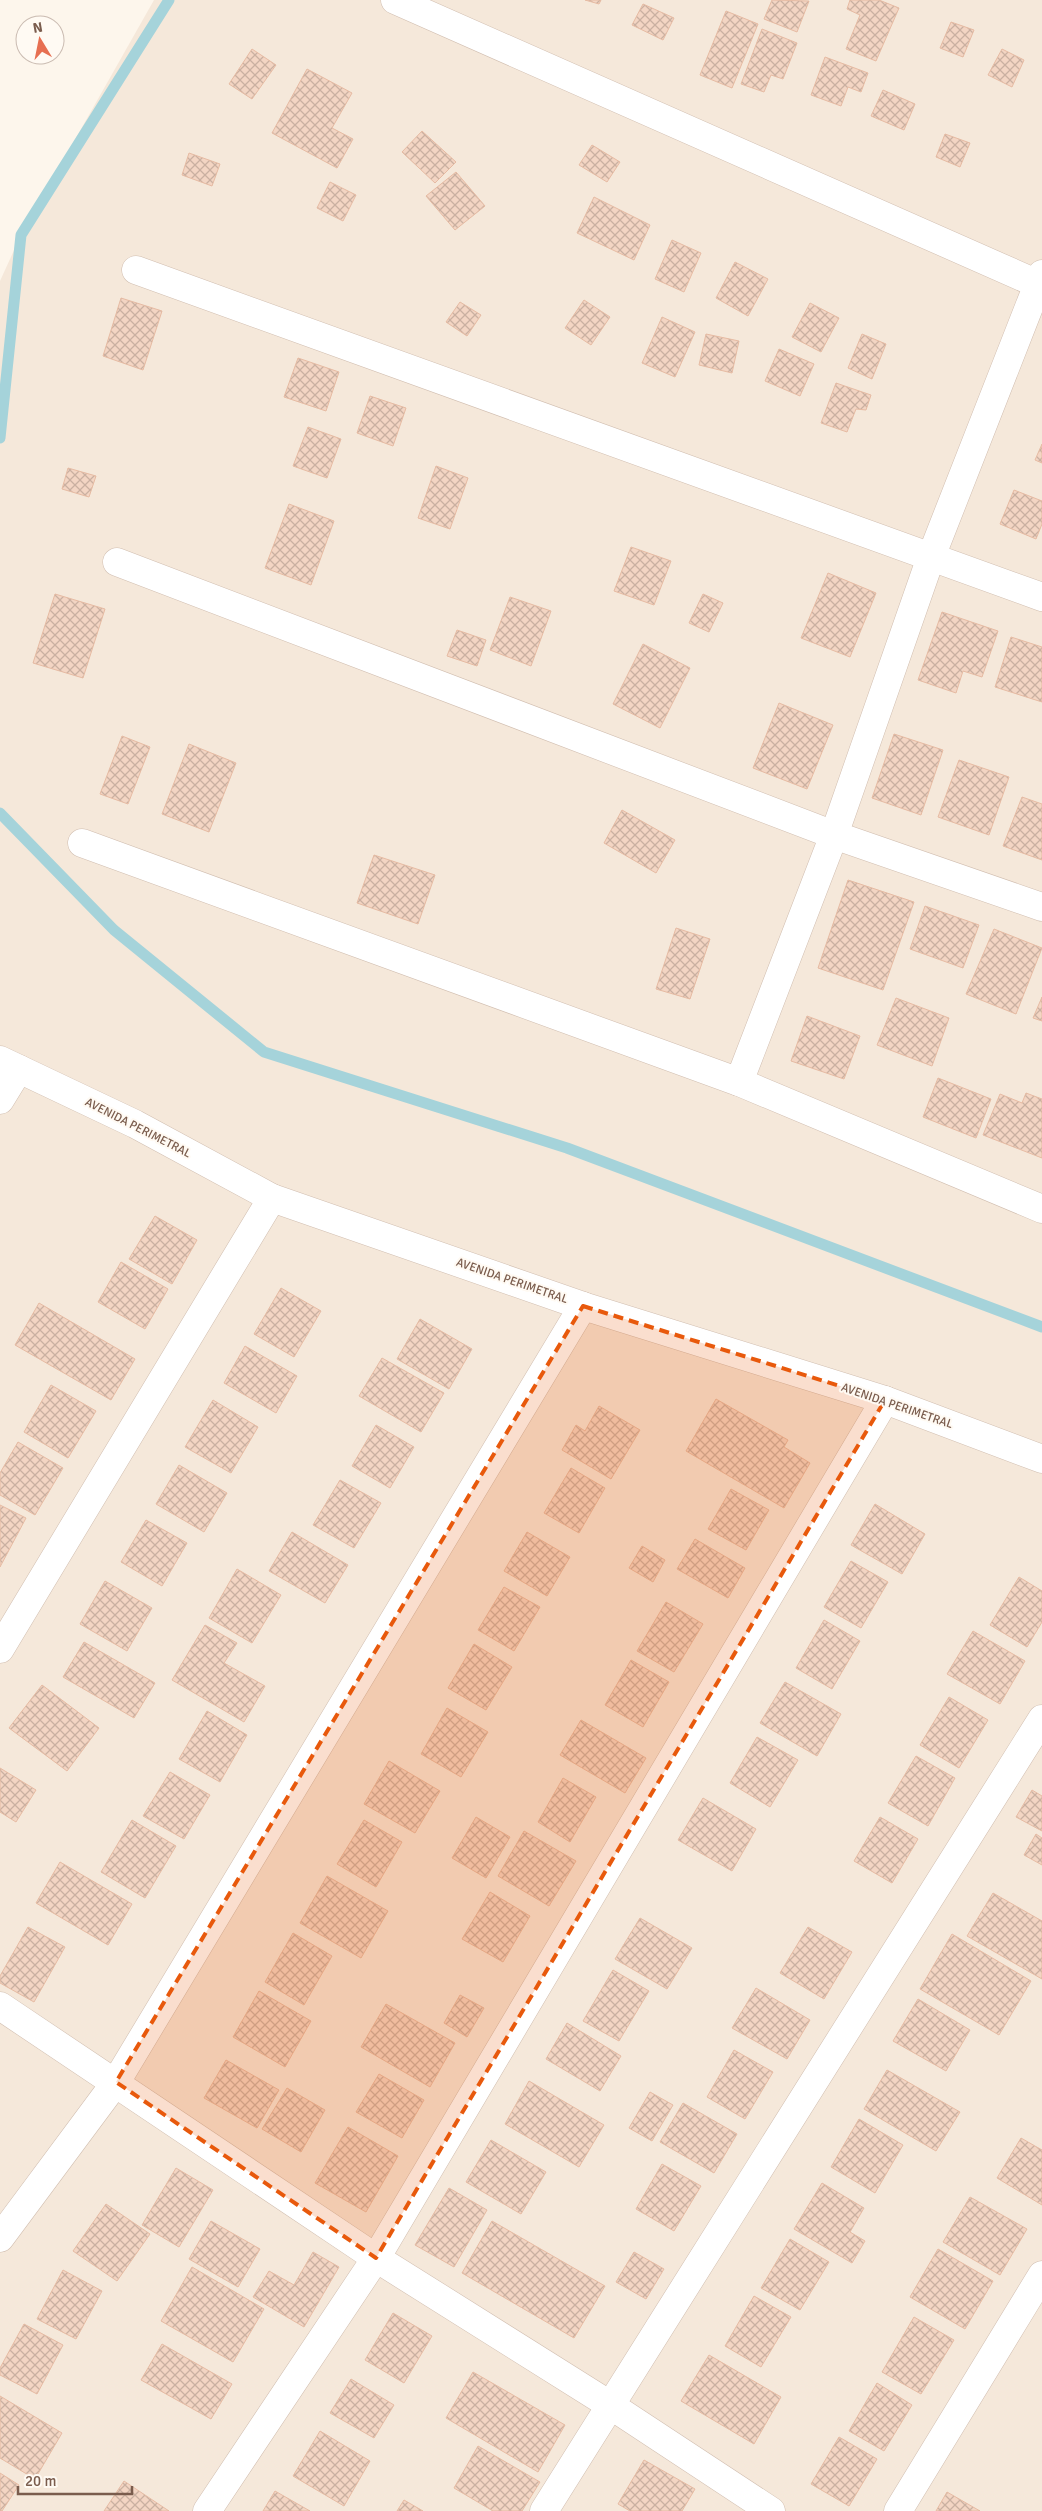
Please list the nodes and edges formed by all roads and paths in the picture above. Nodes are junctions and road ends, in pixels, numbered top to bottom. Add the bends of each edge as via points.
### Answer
1 (395, 0) edge
2 (136, 270) dead end
3 (1040, 279) edge
4 (931, 557) junction
5 (117, 562) dead end
6 (1042, 597) edge
7 (834, 835) junction
8 (82, 843) dead end
9 (1042, 907) edge
10 (10, 1064) edge
11 (739, 1082) junction
12 (0, 1100) edge
13 (272, 1198) junction
14 (1042, 1209) edge
15 (583, 1306) junction
16 (885, 1400) junction
17 (1042, 1460) edge
18 (0, 1650) edge
19 (1042, 1719) edge
20 (0, 2006) edge
21 (116, 2082) junction
22 (0, 2238) edge
23 (376, 2258) junction
24 (1042, 2275) edge
25 (610, 2405) junction
26 (207, 2511) edge
27 (544, 2511) edge
28 (771, 2511) edge
29 (898, 2511) edge

1 - 3 street
2 - 4 street
3 - 4 street
4 - 6 street
4 - 7 street
5 - 7 street
7 - 9 street
7 - 11 street
8 - 11 street
10 - 12 street
10 - 13 street, AVENIDA PERIMETRAL via 135,1124
11 - 14 street
13 - 15 street, AVENIDA PERIMETRAL
13 - 18 street
15 - 16 street, AVENIDA PERIMETRAL
15 - 21 street
16 - 17 street, AVENIDA PERIMETRAL
16 - 23 street
19 - 25 street
20 - 21 street
21 - 22 street
21 - 23 street
23 - 25 street
23 - 26 street
24 - 29 street
25 - 27 street
25 - 28 street

